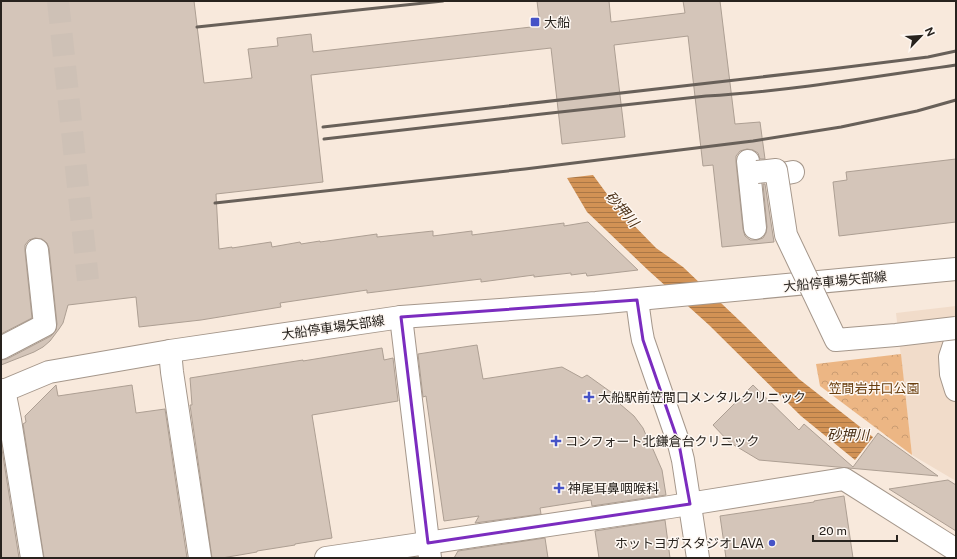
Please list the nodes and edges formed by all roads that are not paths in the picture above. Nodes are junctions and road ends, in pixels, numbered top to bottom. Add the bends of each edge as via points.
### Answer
1 (751, 228) dead end
2 (37, 250) dead end
3 (956, 269) edge
4 (637, 300) junction
5 (401, 317) junction
6 (956, 328) edge
7 (956, 339) edge
8 (1, 348) edge
9 (170, 351) junction
10 (956, 390) edge
11 (2, 391) edge
12 (690, 504) junction
13 (956, 550) edge
14 (429, 551) edge
15 (32, 558) edge
16 (200, 558) edge
17 (326, 558) edge
18 (698, 558) edge

1 - 6 street, bridge via 763,168 786,234 836,340 897,342
2 - 8 street via 45,325
3 - 4 street, 大船停車場矢部線
4 - 5 street, 大船停車場矢部線
4 - 12 street via 643,340 679,444
5 - 9 street, 大船停車場矢部線
5 - 14 street
7 - 10 street via 950,357 951,374
9 - 11 street, 大船停車場矢部線 via 49,372
9 - 16 street
11 - 15 street via 10,420
12 - 13 street via 844,479
12 - 14 street
12 - 18 street
14 - 17 street

